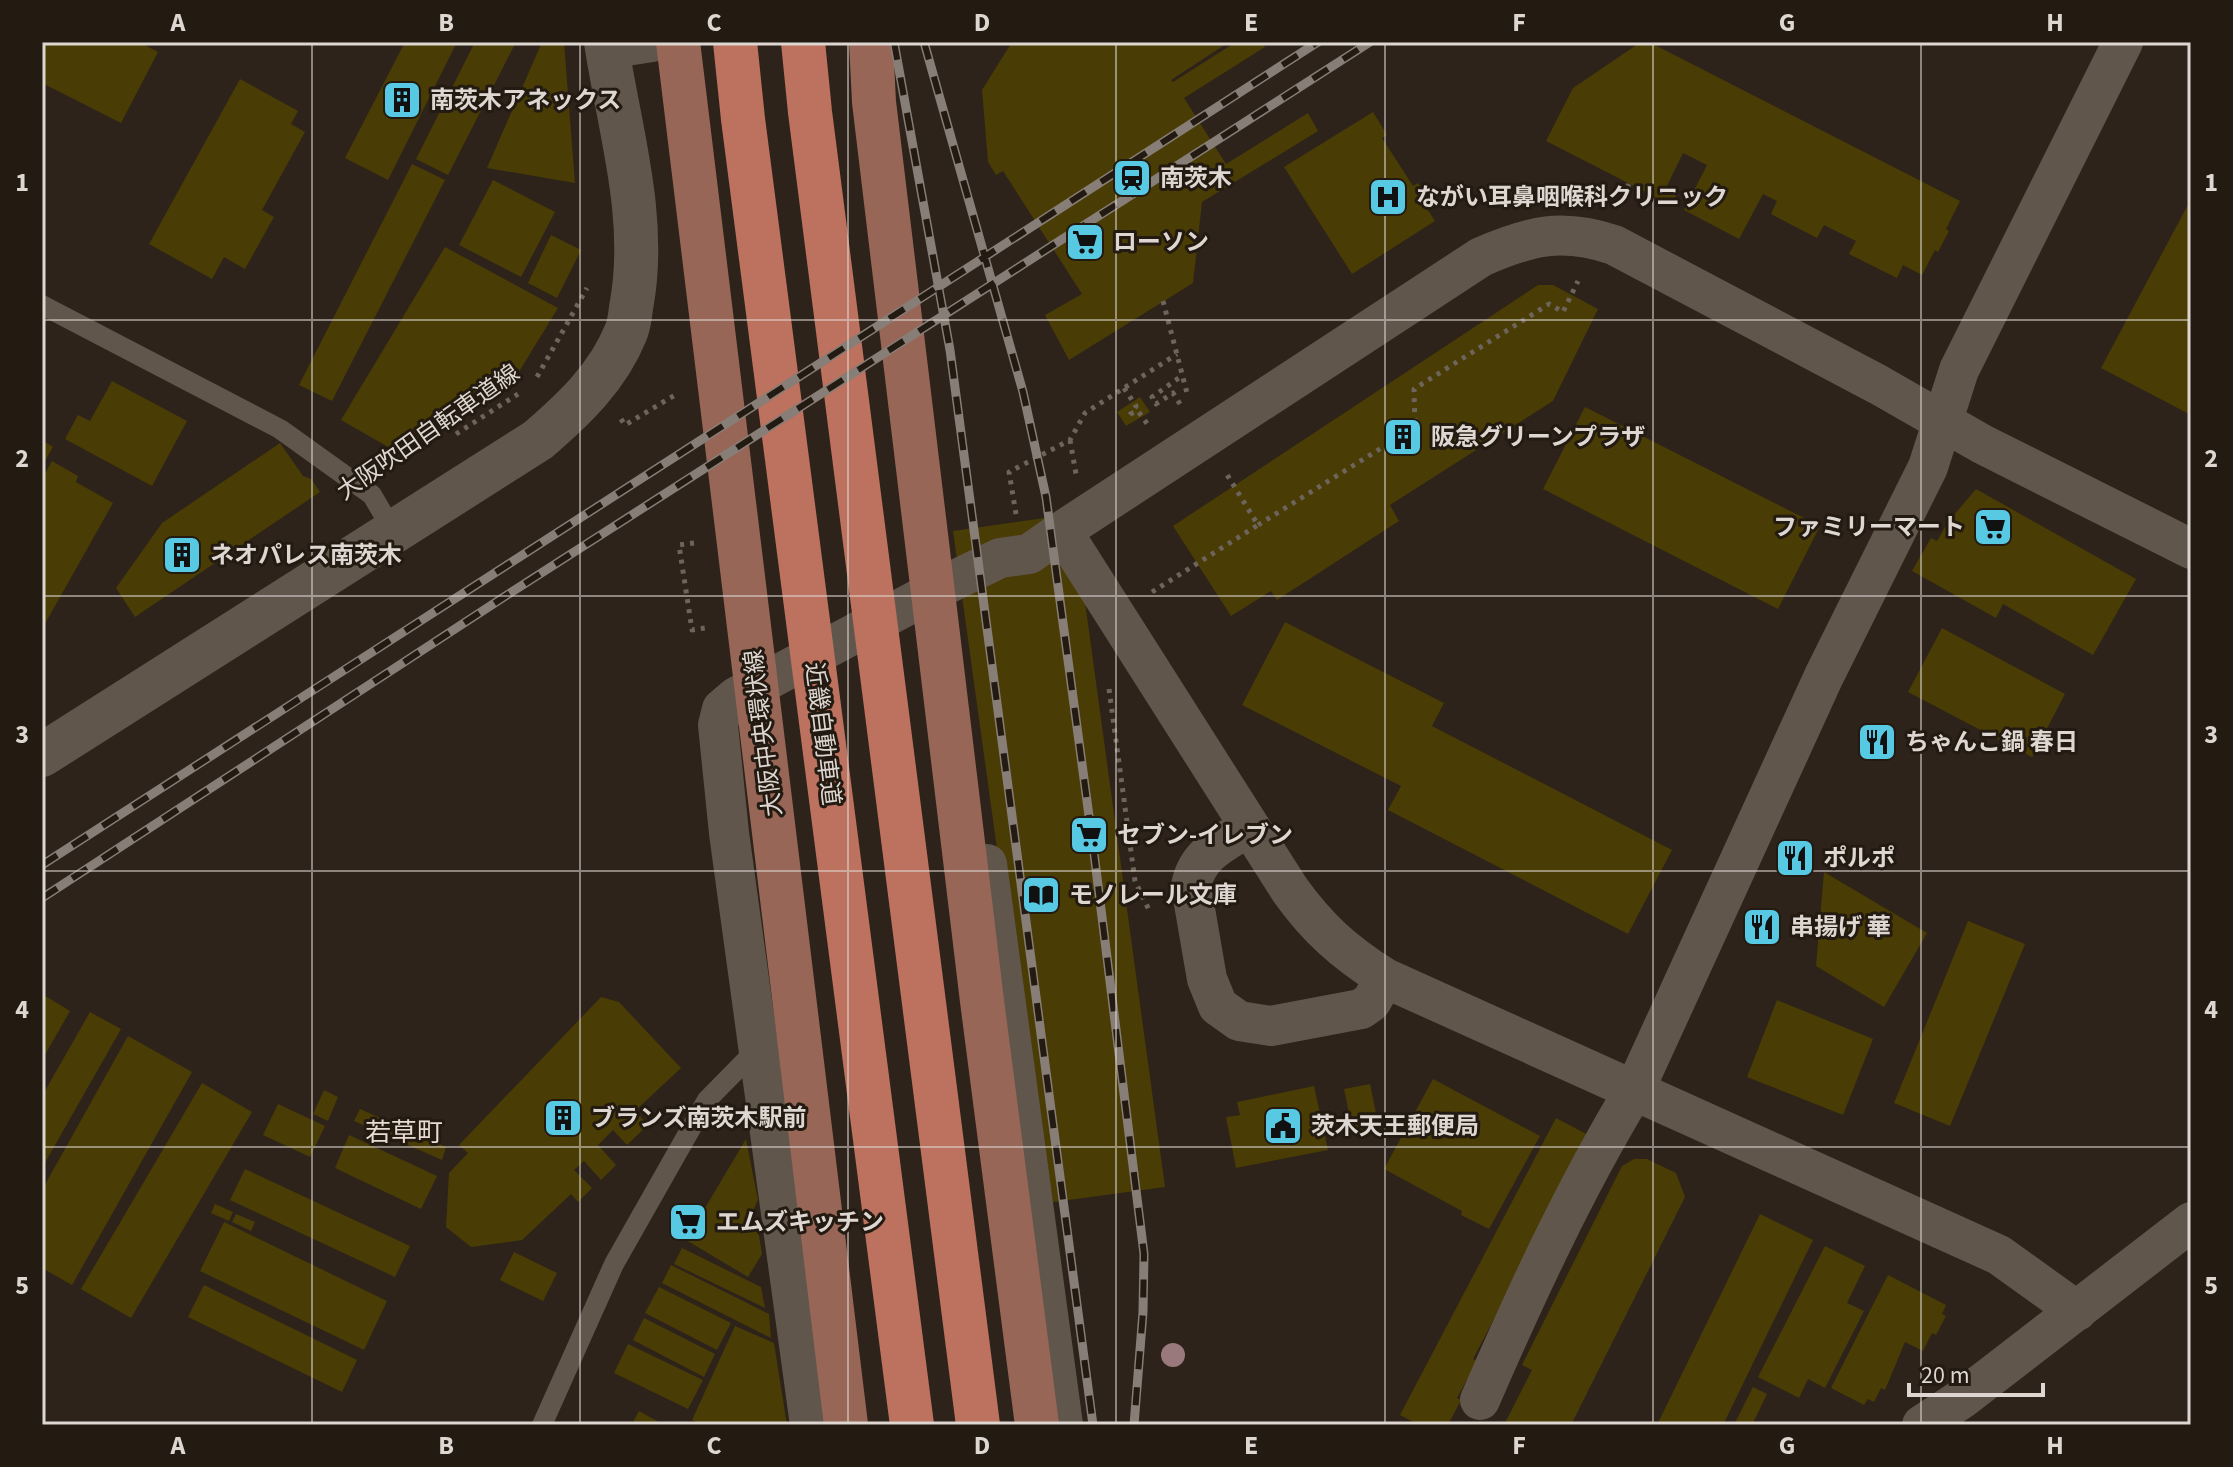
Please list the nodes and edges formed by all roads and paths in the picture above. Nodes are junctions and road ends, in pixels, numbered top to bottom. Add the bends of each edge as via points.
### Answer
1 (652, 42) edge
2 (678, 42) edge
3 (735, 42) edge
4 (803, 42) edge
5 (871, 42) edge
6 (2123, 42) edge
7 (606, 45) edge
8 (593, 276) dead end
9 (1572, 293) dead end
10 (42, 305) edge
11 (1177, 354) dead end
12 (1183, 375) dead end
13 (533, 384) dead end
14 (1124, 388) junction
15 (520, 393) dead end
16 (1173, 393) dead end
17 (1942, 421) junction
18 (1149, 426) dead end
19 (456, 435) dead end
20 (1234, 486) dead end
21 (1017, 522) dead end
22 (1258, 525) junction
23 (393, 531) junction
24 (1062, 531) junction
25 (679, 545) dead end
26 (2191, 549) edge
27 (949, 583) junction
28 (1148, 595) dead end
29 (710, 627) dead end
30 (1107, 678) dead end
31 (42, 755) edge
32 (1249, 827) junction
33 (1135, 881) dead end
34 (1385, 978) junction
35 (759, 1047) junction
36 (1635, 1089) junction
37 (2190, 1223) edge
38 (2077, 1311) junction
39 (1480, 1400) dead end
40 (542, 1425) edge
41 (810, 1425) edge
42 (846, 1425) edge
43 (912, 1425) edge
44 (978, 1425) edge
45 (1037, 1425) edge
46 (1063, 1425) edge
47 (1922, 1425) edge

1 - 7 street
2 - 42 main road, 大阪中央環状線
3 - 43 highway, 近畿自動車道
4 - 44 highway
5 - 45 main road via 874,102
6 - 17 street via 1959,370
7 - 23 street via 637,225 637,273 627,331 606,371 575,409 538,440
8 - 13 path, 大阪吹田自転車道線
9 - 22 path via 1563,312 1549,304 1414,389 1415,427
10 - 23 lane via 280,429 372,495
11 - 14 path
12 - 16 path via 1152,397 1156,404
14 - 18 path via 1136,406 1130,415 1138,411
14 - 21 path via 1085,413 1070,440 1009,472
15 - 19 path, 大阪吹田自転車道線
17 - 24 street via 1614,245 1555,234 1481,257
17 - 26 street
17 - 36 street via 1928,467 1824,676
20 - 22 path
22 - 28 path
23 - 31 street
24 - 27 street via 1029,554 1000,558
24 - 32 street
25 - 29 path via 692,630
27 - 35 street via 722,709 718,725 729,833
27 - 46 street
30 - 33 path
32 - 34 street via 1310,918 1351,957
32 - 34 street via 1211,850 1193,872 1207,979 1218,1006 1239,1021 1271,1026 1361,1009
34 - 36 street
35 - 40 lane via 707,1100 614,1264
35 - 41 street
36 - 38 street via 1999,1255
36 - 39 street via 1519,1311
37 - 38 street
38 - 47 street

